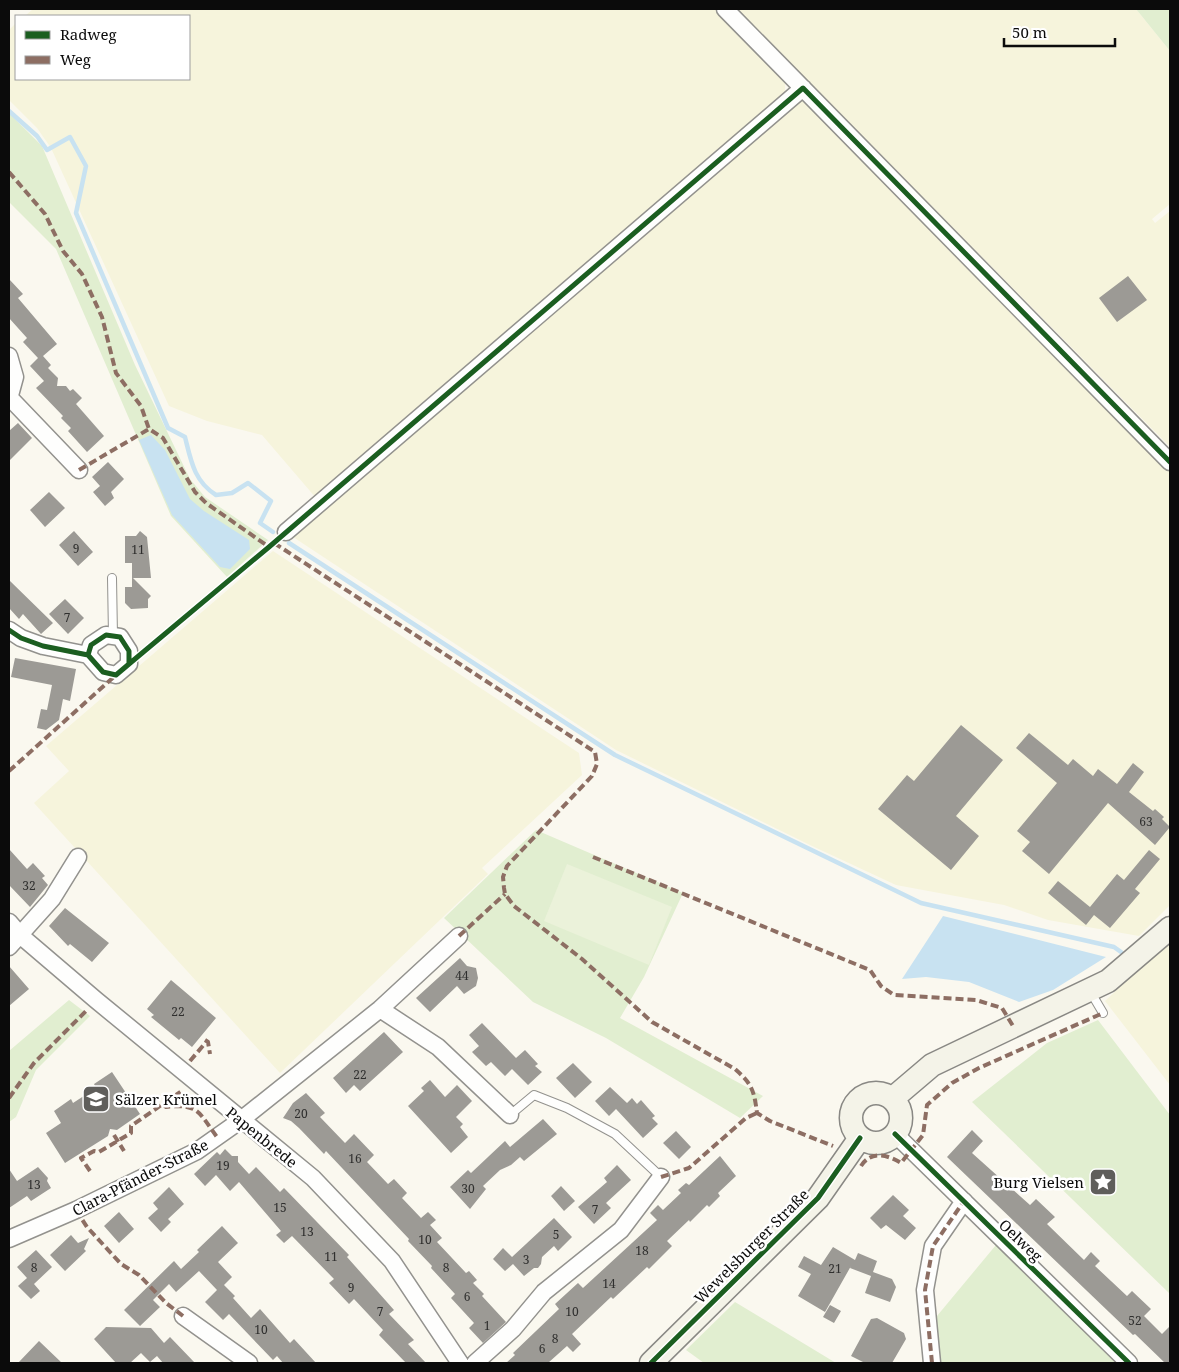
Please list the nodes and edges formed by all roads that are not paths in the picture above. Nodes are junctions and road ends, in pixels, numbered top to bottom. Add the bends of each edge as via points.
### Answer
1 (725, 9) edge
2 (803, 88) junction
3 (9, 356) edge
4 (10, 398) edge
5 (1170, 462) edge
6 (79, 470) dead end
7 (286, 532) dead end
8 (112, 578) dead end
9 (10, 634) edge
10 (113, 636) junction
11 (88, 655) junction
12 (78, 857) dead end
13 (9, 922) edge
14 (1170, 928) edge
15 (21, 936) junction
16 (459, 936) dead end
17 (9, 947) edge
18 (1090, 991) junction
19 (380, 1009) junction
20 (1103, 1013) dead end
21 (892, 1099) junction
22 (510, 1115) joint
23 (241, 1120) junction
24 (896, 1134) junction
25 (860, 1138) junction
26 (661, 1177) joint
27 (964, 1202) junction
28 (9, 1240) edge
29 (183, 1316) dead end
30 (249, 1363) edge
31 (460, 1363) edge
32 (475, 1363) edge
33 (651, 1363) edge
34 (932, 1363) edge
35 (1129, 1363) edge

1 - 2 street
2 - 5 street
2 - 7 street
3 - 4 street via 15,377
4 - 6 street
8 - 10 lane
9 - 11 street via 43,646
10 - 11 street via 106,635 91,645
10 - 11 street via 120,637 129,651 129,664 116,675 103,672
12 - 15 street via 52,899
13 - 15 street, Papenbrede
14 - 18 main road via 1108,982
15 - 17 street
15 - 23 street, Papenbrede
16 - 19 street, Clara-Pfänder-Straße
18 - 20 lane
18 - 21 main road via 932,1064
19 - 22 street via 438,1047
19 - 23 street, Clara-Pfänder-Straße
21 - 24 main road via 900,1112
21 - 25 main road via 882,1094 869,1094 858,1100 851,1119
22 - 26 lane via 534,1095 567,1108 615,1134
23 - 28 street, Clara-Pfänder-Straße via 197,1151
23 - 31 street, Papenbrede via 313,1178 392,1260
24 - 25 main road via 882,1142 868,1142
24 - 27 street, Oelweg
25 - 33 main road, Wewelsburger Straße via 818,1198
26 - 32 street via 621,1230 544,1292 514,1329
27 - 34 street via 933,1246 926,1290
27 - 35 street, Oelweg
29 - 30 street

